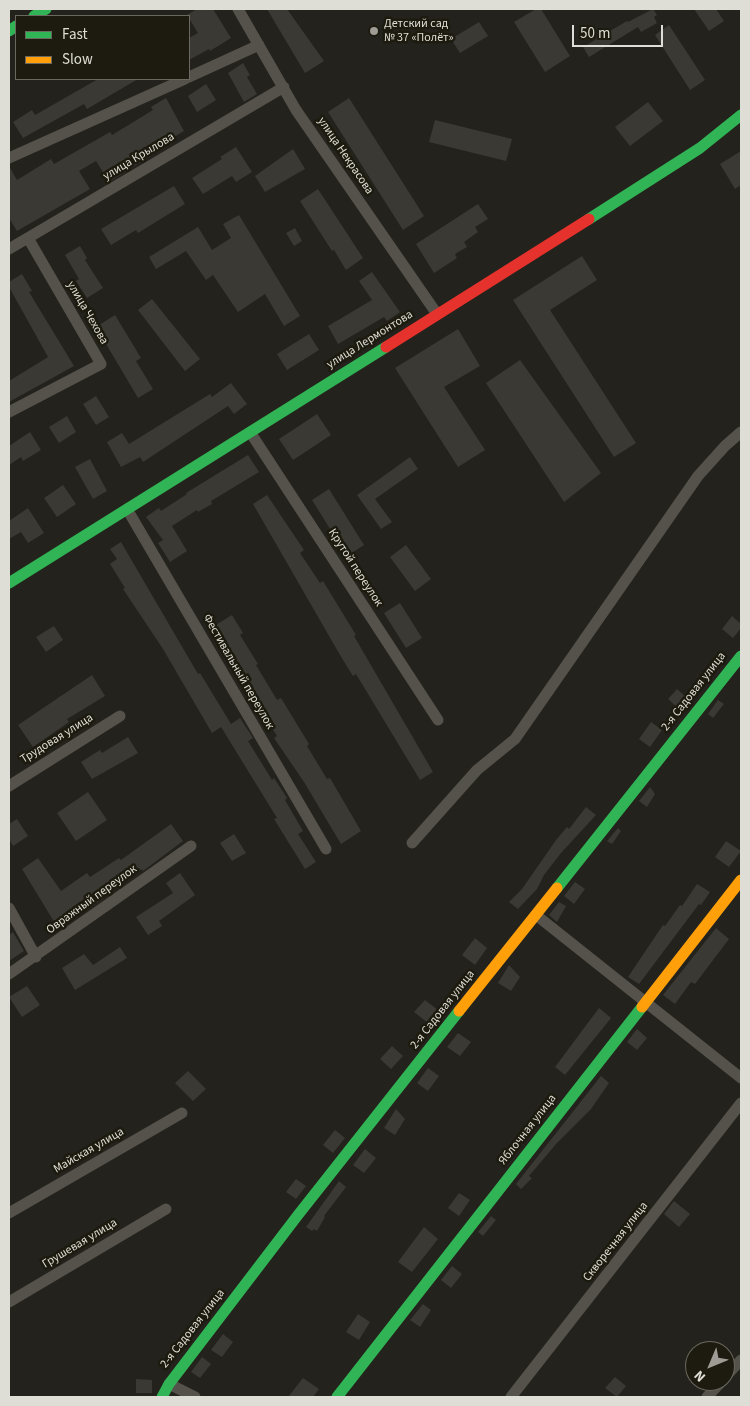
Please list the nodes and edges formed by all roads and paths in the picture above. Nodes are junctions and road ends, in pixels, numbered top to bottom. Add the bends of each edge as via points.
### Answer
1 (238, 9) edge
2 (259, 45) junction
3 (190, 77) edge
4 (183, 80) edge
5 (284, 88) junction
6 (741, 116) edge
7 (9, 158) edge
8 (28, 238) junction
9 (9, 249) edge
10 (437, 314) junction
11 (9, 412) edge
12 (250, 432) junction
13 (741, 432) edge
14 (126, 509) junction
15 (9, 583) edge
16 (741, 656) edge
17 (120, 716) dead end
18 (438, 720) dead end
19 (9, 786) edge
20 (412, 843) dead end
21 (191, 846) dead end
22 (326, 849) dead end
23 (741, 880) edge
24 (9, 908) edge
25 (536, 915) junction
26 (36, 957) junction
27 (9, 974) edge
28 (646, 1002) junction
29 (741, 1078) edge
30 (741, 1103) edge
31 (182, 1113) dead end
32 (166, 1209) dead end
33 (9, 1213) edge
34 (9, 1302) edge
35 (169, 1384) junction
36 (162, 1397) edge
37 (195, 1397) edge
38 (337, 1397) edge
39 (511, 1397) edge

1 - 2 street, улица Некрасова
2 - 3 street
2 - 5 street, улица Некрасова
4 - 7 street
5 - 8 street, улица Крылова
5 - 10 street, улица Некрасова
6 - 10 street, улица Лермонтова via 700,148
8 - 9 street, улица Крылова
8 - 11 street, улица Чехова via 100,364
10 - 12 street, улица Лермонтова
12 - 14 street, улица Лермонтова
12 - 18 street, Крутой переулок
13 - 20 street via 698,476 515,739 477,770
14 - 15 street, улица Лермонтова
14 - 22 street, Фестивальный переулок
16 - 25 street, 2-я Садовая улица
17 - 19 street, Трудовая улица
21 - 26 street, Овражный переулок
23 - 28 street, Яблочная улица
24 - 26 street
25 - 28 street
25 - 35 street, 2-я Садовая улица
26 - 27 street, Овражный переулок
28 - 29 street
28 - 38 street, Яблочная улица
30 - 39 street, Скворечная улица
31 - 33 street, Майская улица
32 - 34 street, Грушевая улица
35 - 36 street, 2-я Садовая улица
35 - 37 street

